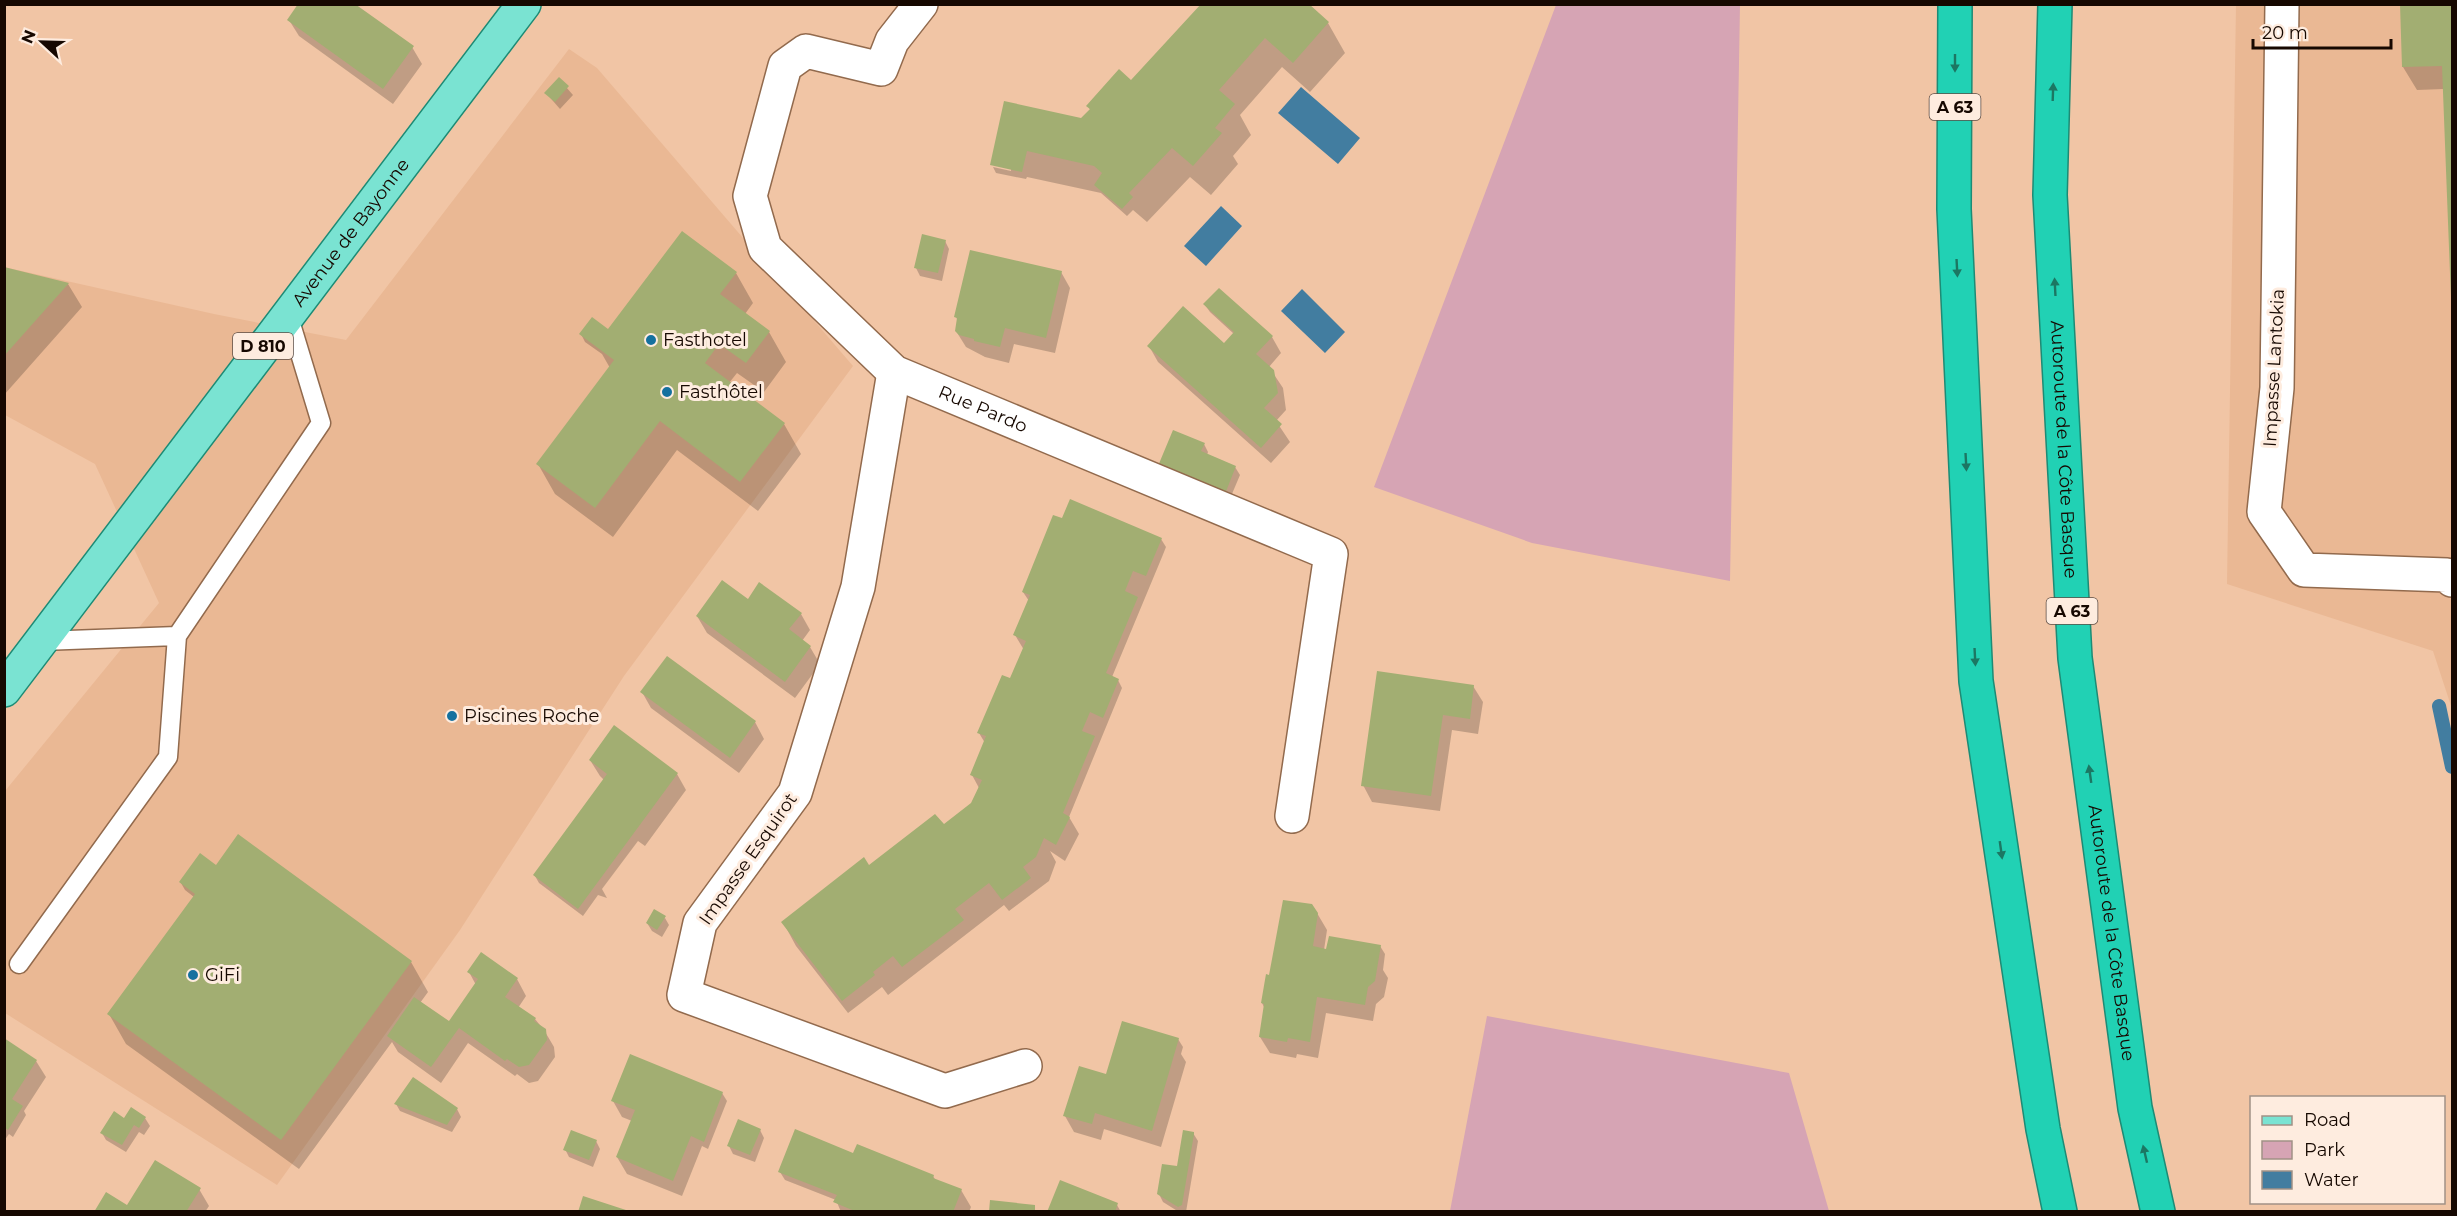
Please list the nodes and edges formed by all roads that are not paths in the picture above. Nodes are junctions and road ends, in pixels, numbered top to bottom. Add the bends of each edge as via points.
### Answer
1 (525, 4) edge
2 (921, 4) edge
3 (1955, 4) edge
4 (2055, 4) edge
5 (2282, 4) edge
6 (288, 314) junction
7 (894, 372) junction
8 (2452, 580) edge
9 (177, 636) junction
10 (42, 641) junction
11 (4, 690) edge
12 (1292, 816) dead end
13 (20, 964) dead end
14 (1025, 1066) dead end
15 (2060, 1212) edge
16 (2158, 1212) edge

1 - 6 main road, Avenue de Bayonne / D 810
2 - 7 street, Rue Pardo via 892,41 881,69 806,51 785,66 750,196 765,248
3 -> 15 highway, A 63 via 1954,209 1976,681 2043,1129
16 -> 4 highway, Autoroute de la Côte Basque / A 63 via 2135,1108 2075,658 2050,195
5 - 8 street, Impasse Lantokia via 2277,388 2264,512 2304,570 2447,575
6 - 9 lane via 321,423
6 - 10 main road, Avenue de Bayonne / D 810
7 - 12 street, Rue Pardo via 1331,554
7 - 14 street, Impasse Esquirot via 858,588 795,793 700,923 684,994 945,1091
9 - 10 lane
9 - 13 lane via 168,757
10 - 11 main road, Avenue de Bayonne / D 810

